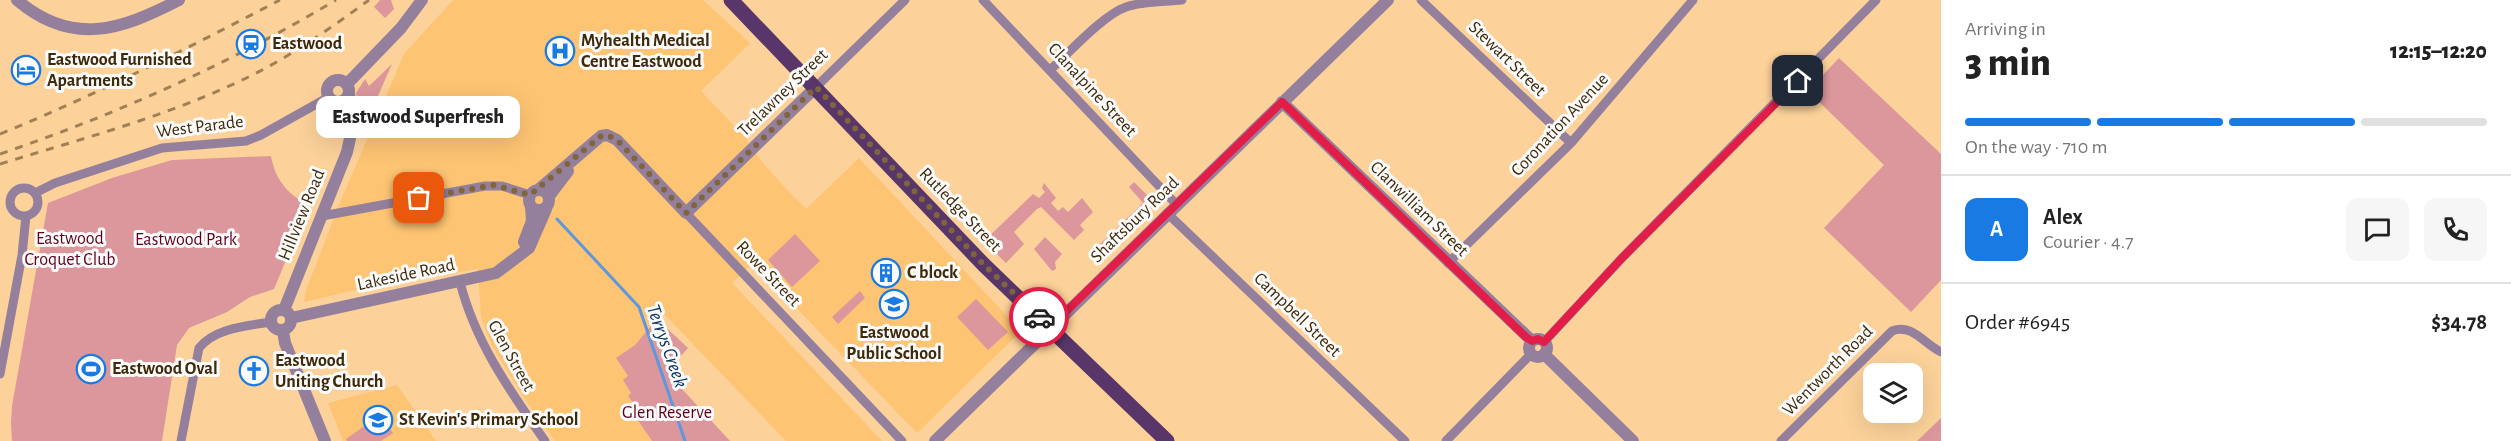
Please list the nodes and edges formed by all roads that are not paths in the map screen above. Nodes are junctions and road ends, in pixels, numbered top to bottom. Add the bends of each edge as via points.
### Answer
1 (17, 0) edge
2 (179, 0) edge
3 (422, 0) edge
4 (731, 0) edge
5 (905, 0) edge
6 (983, 0) edge
7 (1182, 0) edge
8 (1388, 0) edge
9 (1421, 0) edge
10 (1876, 0) edge
11 (1690, 1) edge
12 (1050, 70) junction
13 (816, 87) junction
14 (348, 89) junction
15 (331, 99) junction
16 (1282, 102) junction
17 (352, 133) junction
18 (607, 135) joint
19 (1571, 143) junction
20 (36, 193) junction
21 (539, 199) junction
22 (5, 203) edge
23 (1172, 208) junction
24 (686, 213) junction
25 (27, 216) junction
26 (322, 216) junction
27 (1448, 263) junction
28 (460, 282) junction
29 (288, 314) junction
30 (271, 322) junction
31 (1049, 328) junction
32 (283, 331) junction
33 (1538, 348) junction
34 (1941, 352) edge
35 (0, 374) edge
36 (181, 441) edge
37 (325, 441) edge
38 (545, 441) edge
39 (902, 441) edge
40 (934, 441) edge
41 (1167, 441) edge
42 (1405, 441) edge
43 (1446, 441) edge
44 (1633, 441) edge
45 (1781, 441) edge

1 - 2 street via 41,17 69,28 92,30 120,26
3 - 14 street
4 - 13 main road, Rutledge Street
5 - 13 street, Trelawney Street
6 - 12 street, Clanalpine Street
7 - 12 street via 1136,5 1116,12
8 - 16 street, Shaftsbury Road
9 - 19 street, Stewart Street
10 - 33 street
11 - 19 street, Coronation Avenue
12 - 23 street, Clanalpine Street
13 - 24 street, Trelawney Street
13 - 31 main road, Rutledge Street
14 - 15 street via 342,101
14 - 15 street via 341,80 331,82
14 - 17 street, Hillview Road via 354,120
15 - 17 street
15 - 20 street, West Parade via 246,141 162,148 55,183
16 - 23 street, Shaftsbury Road
16 - 27 street, Clanwilliam Street
17 - 26 street, Hillview Road
18 - 21 street, Lakeside Road via 584,151
18 - 24 street, Rowe Street via 617,140
19 - 27 street, Coronation Avenue
20 - 22 street via 18,189
20 - 25 street via 37,209
21 - 26 street via 502,186 485,186
21 - 28 street, Lakeside Road via 529,248 496,273
22 - 25 street via 15,213
23 - 31 street, Shaftsbury Road
23 - 42 street, Campbell Street
24 - 39 street, Rowe Street
25 - 35 street
26 - 29 street, Hillview Road
27 - 33 street, Clanwilliam Street
28 - 29 street, Lakeside Road
28 - 38 street, Glen Street via 490,360
29 - 30 street via 273,314
29 - 32 street via 290,325
30 - 32 street via 276,330
30 - 36 street via 218,333 199,348
31 - 40 street, Shaftsbury Road
31 - 41 main road, Rutledge Street
32 - 37 street
33 - 43 street
33 - 44 street, Clanwilliam Street
34 - 45 street, Wentworth Road via 1908,329 1900,328 1885,337

